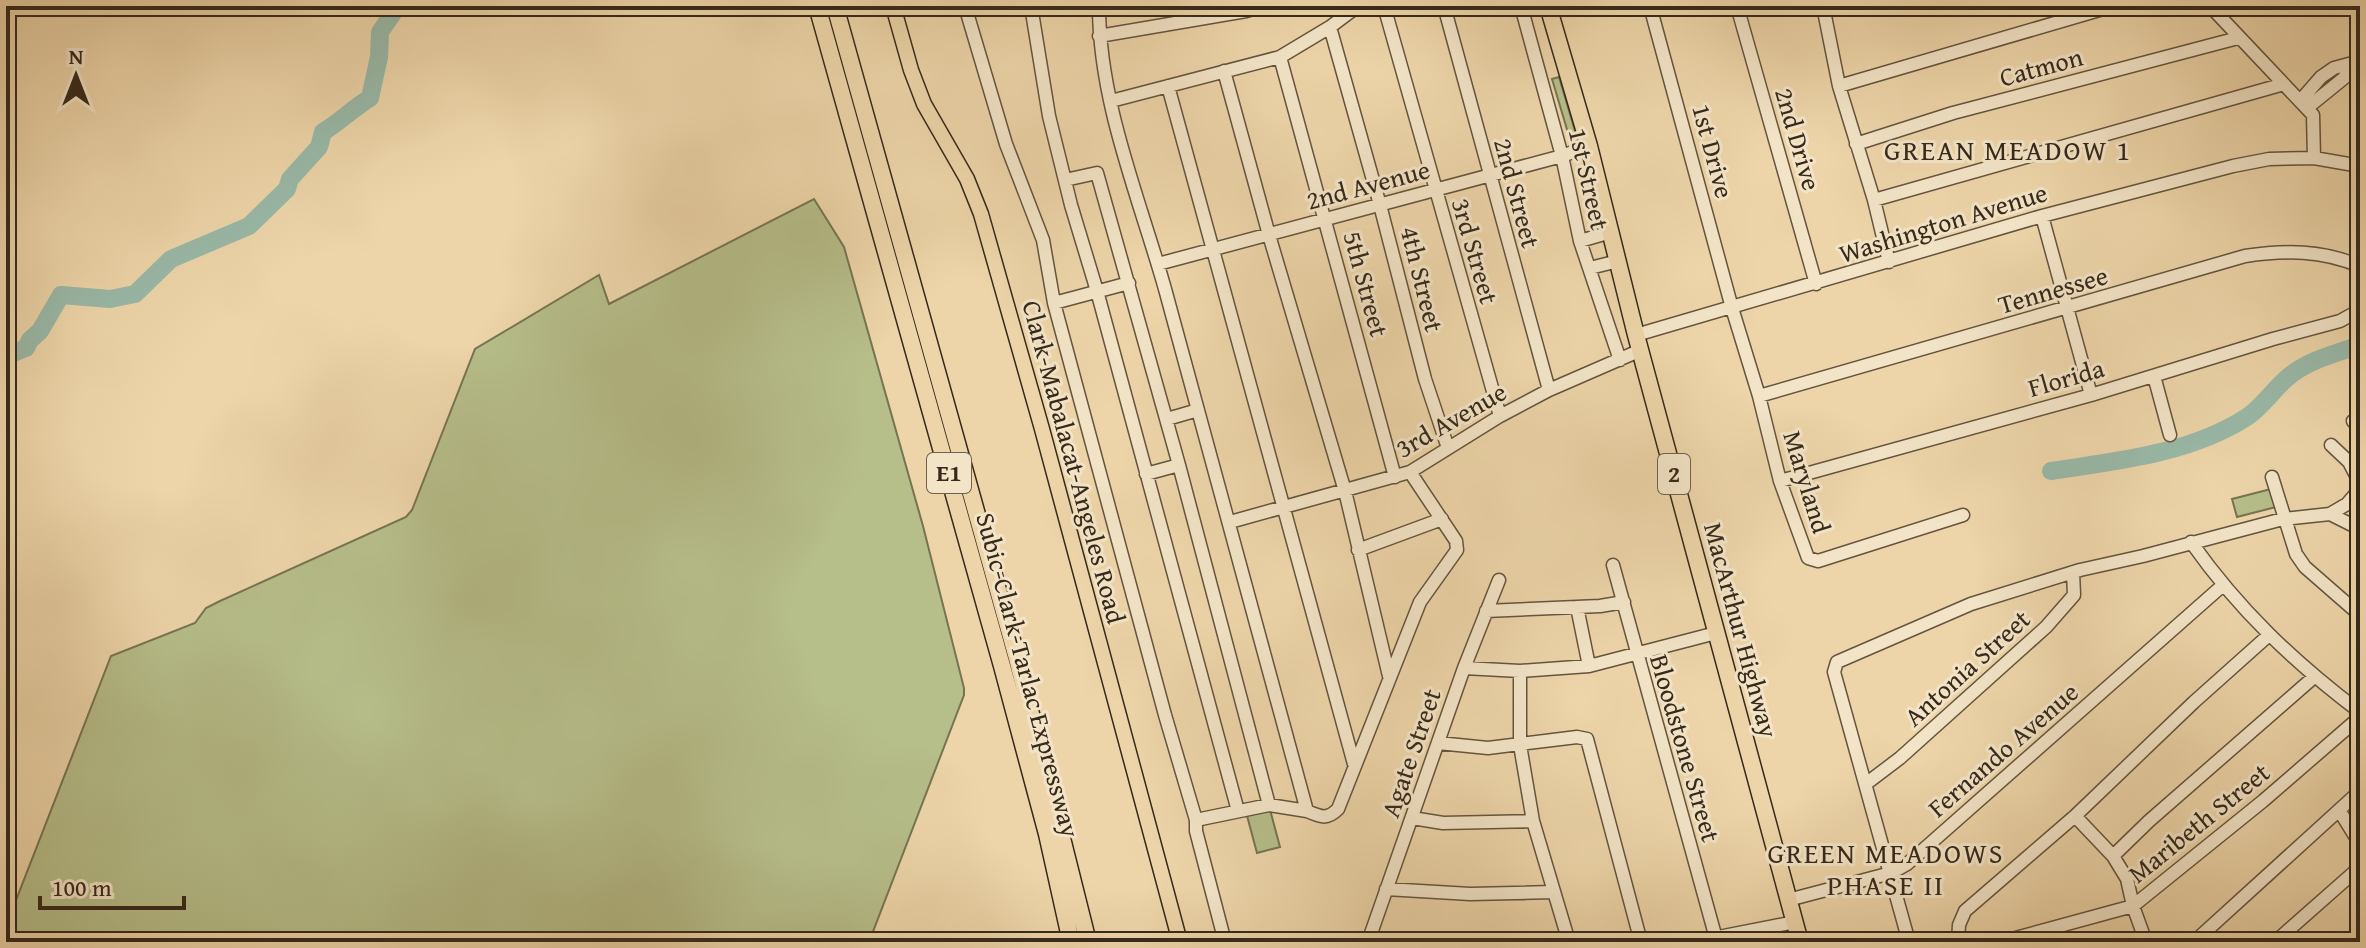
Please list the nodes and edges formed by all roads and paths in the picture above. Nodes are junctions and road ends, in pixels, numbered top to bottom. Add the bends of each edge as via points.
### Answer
1 (817, 6) edge
2 (835, 6) edge
3 (893, 6) edge
4 (965, 6) edge
5 (1031, 6) edge
6 (1099, 6) edge
7 (1264, 6) edge
8 (1358, 6) edge
9 (1384, 6) edge
10 (1444, 6) edge
11 (1521, 6) edge
12 (1548, 6) edge
13 (1650, 6) edge
14 (1737, 6) edge
15 (1823, 6) edge
16 (2113, 6) edge
17 (2210, 6) edge
18 (1553, 24) junction
19 (1330, 27) junction
20 (1529, 32) junction
21 (1099, 36) junction
22 (2238, 38) junction
23 (1280, 57) junction
24 (2356, 63) edge
25 (1224, 71) junction
26 (1567, 71) junction
27 (1541, 79) junction
28 (2284, 84) junction
29 (1168, 86) junction
30 (1839, 86) junction
31 (1111, 101) junction
32 (2304, 104) junction
33 (1856, 144) junction
34 (1589, 146) junction
35 (1562, 156) junction
36 (2314, 158) junction
37 (2360, 166) edge
38 (1490, 175) junction
39 (1065, 180) junction
40 (1434, 190) junction
41 (1874, 200) junction
42 (1380, 205) junction
43 (2042, 216) junction
44 (1325, 218) junction
45 (1611, 232) junction
46 (1269, 235) junction
47 (1580, 241) junction
48 (1214, 249) junction
49 (1618, 261) junction
50 (1889, 262) junction
51 (1158, 264) junction
52 (2360, 266) edge
53 (1590, 268) junction
54 (1129, 283) junction
55 (1816, 284) junction
56 (1097, 291) junction
57 (1054, 303) junction
58 (1732, 308) junction
59 (2069, 308) junction
60 (2360, 310) edge
61 (1638, 342) junction
62 (1620, 360) junction
63 (2154, 376) junction
64 (1549, 390) junction
65 (2091, 395) junction
66 (1759, 396) junction
67 (1198, 410) junction
68 (1500, 416) junction
69 (1167, 419) junction
70 (2170, 435) dead end
71 (2331, 445) dead end
72 (1448, 448) junction
73 (1179, 465) junction
74 (1410, 472) junction
75 (1146, 474) junction
76 (1395, 477) junction
77 (2272, 477) dead end
78 (1780, 481) junction
79 (2360, 483) edge
80 (2360, 489) edge
81 (1345, 491) junction
82 (1283, 507) junction
83 (2330, 514) junction
84 (1963, 515) dead end
85 (1442, 519) junction
86 (2283, 519) junction
87 (1230, 522) junction
88 (2360, 529) edge
89 (2191, 542) junction
90 (1358, 550) junction
91 (1613, 565) dead end
92 (2073, 572) junction
93 (1499, 580) dead end
94 (2222, 586) junction
95 (1624, 602) junction
96 (1577, 607) junction
97 (1486, 611) junction
98 (2360, 615) edge
99 (1716, 633) junction
100 (2269, 635) junction
101 (1636, 654) junction
102 (1589, 666) junction
103 (1464, 668) junction
104 (1520, 671) junction
105 (1389, 676) junction
106 (2314, 677) junction
107 (2360, 714) edge
108 (1438, 743) junction
109 (1520, 745) junction
110 (1354, 764) junction
111 (1867, 783) junction
112 (2360, 791) edge
113 (1269, 805) junction
114 (2339, 810) junction
115 (1238, 811) junction
116 (1307, 811) junction
117 (2075, 816) junction
118 (1412, 818) junction
119 (1196, 820) junction
120 (1533, 821) junction
121 (2360, 844) edge
122 (2113, 856) junction
123 (2360, 867) edge
124 (1891, 873) junction
125 (1386, 889) junction
126 (1553, 892) junction
127 (2133, 906) junction
128 (1792, 912) junction
129 (1716, 940) edge
130 (1071, 942) edge
131 (1088, 942) edge
132 (1180, 942) edge
133 (1225, 942) edge
134 (1368, 942) edge
135 (1569, 942) edge
136 (1641, 942) edge
137 (1693, 942) edge
138 (1800, 942) edge
139 (1909, 942) edge
140 (1958, 942) edge
141 (2001, 942) edge
142 (2146, 942) edge
143 (2194, 942) edge
144 (2275, 942) edge

1 - 130 highway, Subic-Clark-Tarlac Expressway / E1 via 1006,680
2 - 131 highway, Subic-Clark-Tarlac Expressway / E1 via 1017,658
3 - 132 main road, Clark-Mabalacat-Angeles Road via 924,104 981,214
4 - 57 street via 1006,144 1043,240
5 - 39 street
6 - 21 street
7 - 21 street
8 - 19 street
9 - 40 street, 3rd Street
10 - 38 street, 2nd Street
11 - 20 street, 1st Street
12 - 18 highway, MacArthur Highway / 2
13 - 58 street, 1st Drive
14 - 55 street, 2nd Drive
15 - 30 street
16 - 30 street
17 - 22 street
18 - 20 street
18 - 26 highway, MacArthur Highway / 2
19 - 23 street
19 - 42 street, 4th Street
20 - 27 street, 1st Street
21 - 31 street
22 - 28 street
22 - 33 street, Catmon
23 - 25 street
23 - 44 street, 5th Street
24 - 32 street via 2321,77
25 - 29 street
25 - 46 street
26 - 27 street
26 - 34 highway, MacArthur Highway / 2
27 - 35 street, 1st Street
28 - 32 street
28 - 41 street
29 - 31 street
29 - 48 street
30 - 33 street
31 - 51 street
32 - 36 street via 2313,115
33 - 41 street
34 - 35 street, 2nd Avenue
34 - 45 highway, MacArthur Highway / 2
35 - 38 street, 2nd Avenue
35 - 47 street, 1st Street
36 - 37 street, Washington Avenue
36 - 43 street, Washington Avenue via 2233,166
38 - 40 street, 2nd Avenue
38 - 64 street, 2nd Street
39 - 54 street via 1097,173
39 - 56 street
40 - 42 street, 2nd Avenue
40 - 68 street, 3rd Street
41 - 50 street
42 - 44 street, 2nd Avenue
42 - 72 street, 4th Street
43 - 50 street, Washington Avenue
43 - 59 street
44 - 46 street, 2nd Avenue
44 - 76 street, 5th Street
45 - 47 street
45 - 49 highway, MacArthur Highway / 2
46 - 48 street, 2nd Avenue
46 - 81 street
47 - 53 street, 1st Street
48 - 51 street, 2nd Avenue
48 - 82 street
49 - 53 street
49 - 61 highway, MacArthur Highway / 2
50 - 55 street, Washington Avenue
51 - 67 street
52 - 59 street, Tennessee via 2311,251 2282,250
53 - 62 street, 1st Street
54 - 56 street
54 - 69 street
55 - 58 street, Washington Avenue
56 - 57 street
56 - 75 street
57 - 119 street
58 - 61 street, Washington Avenue
58 - 66 street, Maryland
59 - 65 street
59 - 66 street, Tennessee
60 - 63 street, Florida via 2340,321
61 - 62 street, 3rd Avenue
61 - 99 highway, MacArthur Highway / 2
62 - 64 street, 3rd Avenue
63 - 65 street, Florida
63 - 70 street
64 - 68 street, 3rd Avenue
65 - 78 street, Florida
66 - 78 street, Maryland
67 - 69 street
67 - 87 street
68 - 72 street, 3rd Avenue
69 - 73 street
71 - 79 street
72 - 74 street, 3rd Avenue
73 - 75 street
73 - 113 street
74 - 76 street, 3rd Avenue
74 - 85 street
75 - 115 street
76 - 81 street, 3rd Avenue
77 - 86 street
78 - 84 street, Maryland via 1813,561
80 - 83 street
81 - 82 street, 3rd Avenue
81 - 90 street
82 - 87 street, 3rd Avenue
82 - 110 street
83 - 86 street
83 - 88 street
85 - 90 street
85 - 105 street via 1457,550 1420,602
86 - 89 street
86 - 98 street via 2305,567
87 - 116 street
89 - 92 street
89 - 94 street
90 - 105 street
91 - 95 street, Bloodstone Street
92 - 111 street, Antonia Street via 2074,595 2046,627
92 - 111 street via 1971,604 1840,660 1834,672
93 - 97 street, Agate Street
94 - 100 street
94 - 124 street, Fernando Avenue
95 - 96 street
95 - 101 street, Bloodstone Street
96 - 97 street
96 - 102 street
97 - 103 street, Agate Street
99 - 101 street
99 - 128 highway, MacArthur Highway / 2
100 - 106 street
100 - 117 street
101 - 102 street
101 - 129 street, Bloodstone Street
102 - 104 street
103 - 104 street
103 - 108 street, Agate Street
104 - 109 street
105 - 110 street
106 - 107 street
106 - 122 street
107 - 127 street, Maribeth Street
108 - 109 street
108 - 118 street, Agate Street
109 - 120 street
109 - 136 street via 1583,736 1588,744
110 - 116 street via 1338,809 1322,818
111 - 124 street
112 - 114 street
113 - 115 street
113 - 116 street
114 - 121 street
114 - 143 street
115 - 119 street
117 - 122 street
117 - 140 street via 1965,911
118 - 120 street via 1443,823
118 - 125 street, Agate Street
119 - 133 street
120 - 126 street
122 - 127 street via 2127,879
123 - 144 street
124 - 128 street, Fernando Avenue
124 - 139 street
125 - 126 street
125 - 134 street, Agate Street
126 - 135 street
127 - 141 street, Maribeth Street
127 - 142 street
128 - 129 street, Fernando Avenue
128 - 138 highway, MacArthur Highway / 2
129 - 137 street, Fernando Avenue

